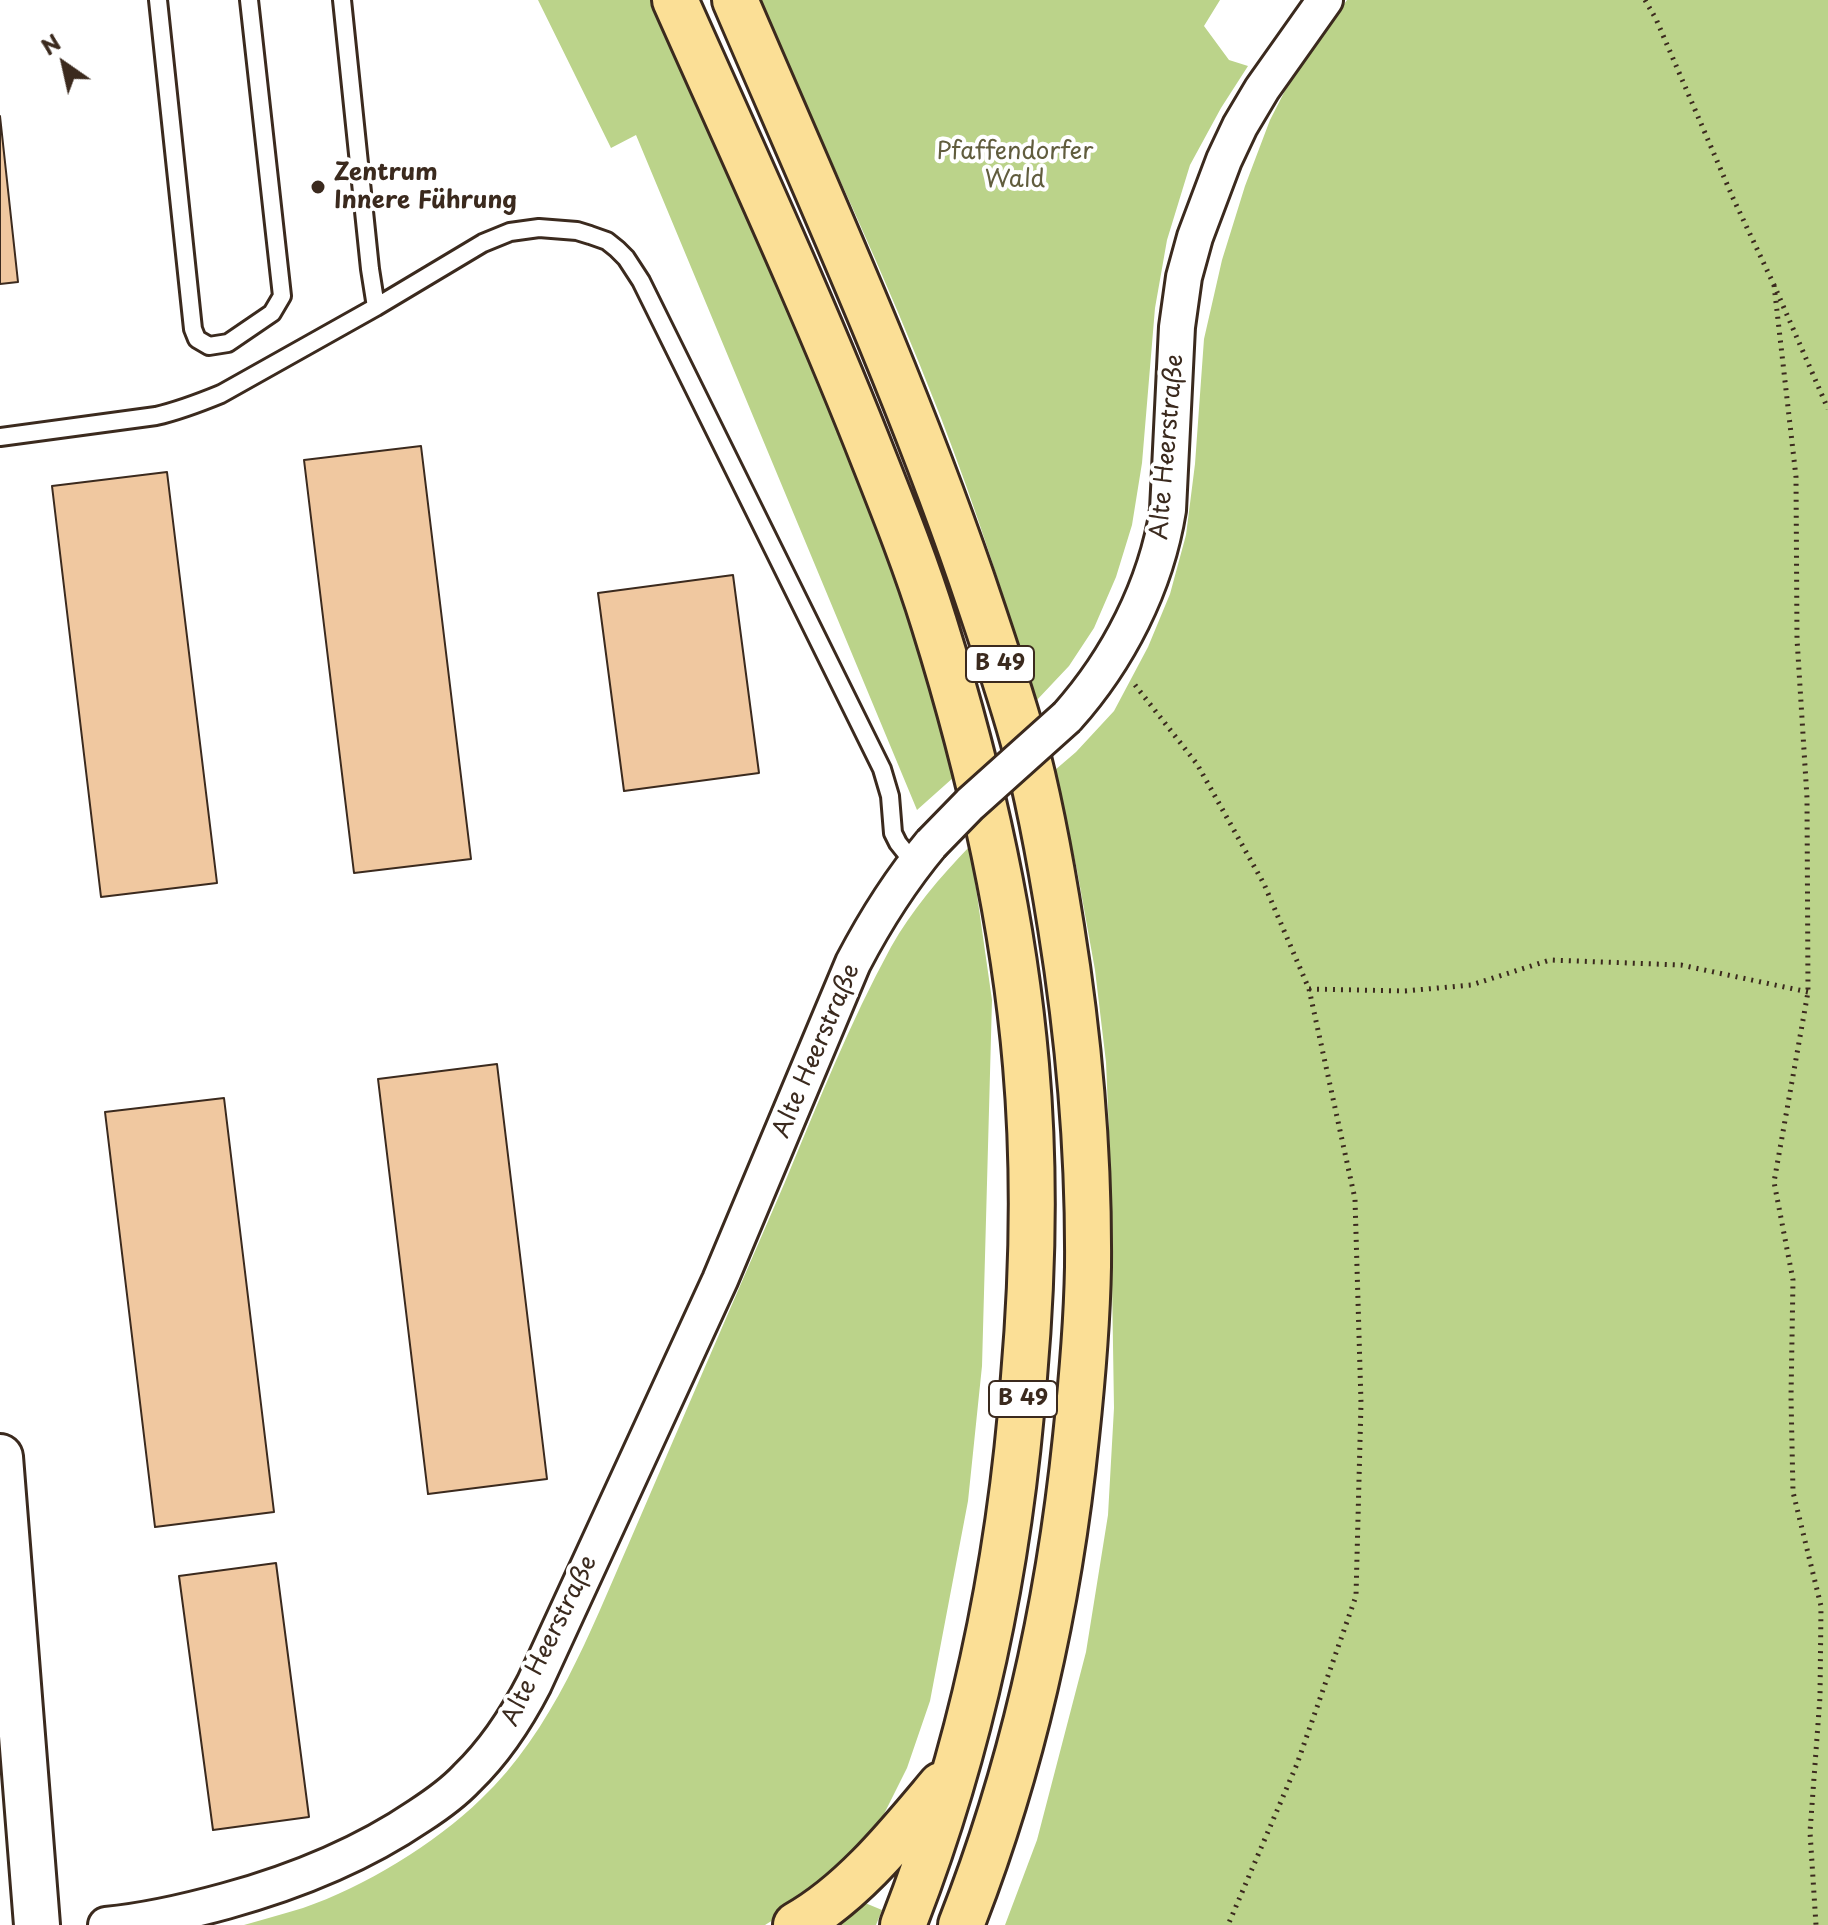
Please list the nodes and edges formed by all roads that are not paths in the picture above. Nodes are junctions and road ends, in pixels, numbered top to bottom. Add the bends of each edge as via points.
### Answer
1 (158, 0) edge
2 (249, 0) edge
3 (342, 0) edge
4 (675, 0) edge
5 (735, 0) edge
6 (1325, 0) edge
7 (376, 307) junction
8 (0, 437) edge
9 (923, 854) junction
10 (0, 1457) edge
11 (956, 1768) junction
12 (37, 1925) edge
13 (106, 1925) edge
14 (796, 1925) edge
15 (903, 1925) edge
16 (961, 1925) edge

1 - 2 lane via 193,329 209,346 241,336 272,313 282,296
3 - 7 lane
4 - 11 highway, B 49 via 841,375 894,510 961,714 1004,898 1026,1066 1031,1277 1007,1535 988,1644
5 - 16 highway, B 49 via 887,351 986,620 1037,798 1069,976 1088,1221 1075,1453 1030,1705 997,1824
6 - 9 street, Alte Heerstraße, bridge via 1240,126 1195,237 1177,327 1168,510 1144,595 1096,682 1067,717
7 - 8 lane via 203,402 156,416
7 - 9 lane via 510,232 577,231 607,241 626,258 882,769 893,833 898,843
9 - 13 street, Alte Heerstraße via 853,963 707,1309 534,1684 497,1744 444,1798 338,1862 299,1879 184,1912
10 - 12 street
11 - 14 highway via 859,1876
11 - 15 highway, B 49

